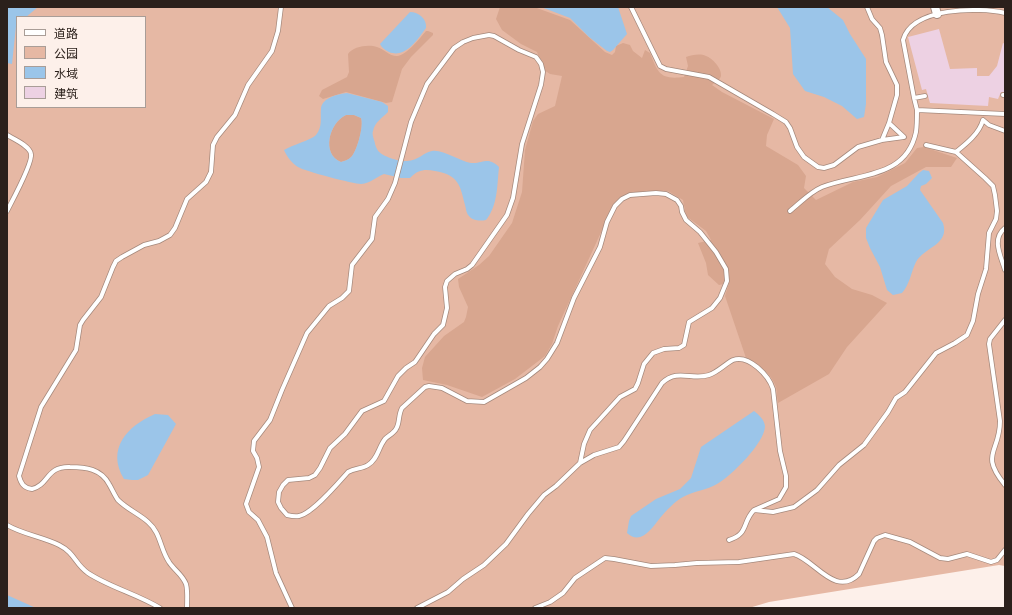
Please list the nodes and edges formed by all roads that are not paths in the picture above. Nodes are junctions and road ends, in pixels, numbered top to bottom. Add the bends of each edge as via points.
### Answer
1 (282, 7) edge
2 (631, 7) edge
3 (866, 7) edge
4 (936, 10) edge
5 (1005, 12) edge
6 (925, 96) dead end
7 (914, 98) junction
8 (917, 110) junction
9 (984, 112) junction
10 (1005, 114) edge
11 (983, 120) junction
12 (889, 122) junction
13 (1005, 131) edge
14 (7, 135) edge
15 (882, 140) junction
16 (926, 145) dead end
17 (956, 152) junction
18 (7, 211) edge
19 (790, 211) dead end
20 (1005, 228) edge
21 (1005, 270) edge
22 (1005, 320) edge
23 (580, 463) junction
24 (1005, 484) edge
25 (754, 510) junction
26 (7, 525) edge
27 (729, 540) dead end
28 (1005, 550) edge
29 (160, 608) edge
30 (187, 608) edge
31 (292, 608) edge
32 (417, 608) edge
33 (535, 608) edge

1 - 30 lane via 272,51 248,85 235,115 216,137 211,172 206,182 187,199 170,235 144,245 116,261 101,298 80,325 76,350 41,407 19,476 23,486 32,489 60,467 90,469 103,475 118,500 155,528 166,557 185,582
2 - 15 lane via 660,66 709,77 786,122 800,152 813,164 824,168 834,166 858,147
3 - 12 lane via 880,28 886,62 897,85 897,95
4 - 5 lane
4 - 7 lane via 904,34
6 - 7 lane
7 - 8 lane
8 - 9 lane
8 - 19 lane via 915,136 908,152 901,160 882,171 820,188
9 - 10 lane
9 - 11 lane
11 - 13 lane
11 - 17 lane via 972,138
12 - 15 lane
12 - 15 lane via 904,137
14 - 18 lane via 20,142 31,154 30,164
16 - 17 lane
17 - 25 lane via 993,186 997,211 990,232 986,269 973,321 967,334 936,353 905,392 896,398 864,445 839,465 817,490 794,507 773,512
20 - 21 lane via 998,241
22 - 24 lane via 989,344 1000,421 1000,432 991,461
23 - 25 lane via 594,455 619,447 668,377 709,375 734,360 745,361 768,377 774,389 779,446 786,476 784,491 779,499
23 - 31 lane via 590,430 620,398 635,389 648,358 658,351 684,345 689,322 712,308 720,298 727,281 726,270 716,252 700,232 686,220 677,200 666,194 630,196 622,198 615,206 607,222 600,247 574,298 557,343 540,367 484,402 467,401 438,386 425,387 402,408 396,430 384,440 377,456 370,464 348,472 314,507 300,516 287,515 278,502 279,492 288,480 315,475 330,448 345,434 362,411 384,402 398,376 415,362 443,324 447,308 447,281 472,265 507,215 513,198 522,144 543,72 536,57 494,36 473,38 454,48 427,84 410,122 395,183 388,200 375,217 372,239 352,265 349,291 329,306 307,333 270,420 254,442 253,451 259,466 246,504 267,537 276,573
23 - 32 lane via 544,495 506,544 484,565 448,592
25 - 27 lane via 740,535
26 - 29 lane via 61,546 93,576
28 - 33 lane via 997,560 991,562 967,554 944,559 910,542 881,535 874,541 859,574 847,581 824,576 794,554 739,562 697,562 675,566 651,566 605,558 575,578 563,593

